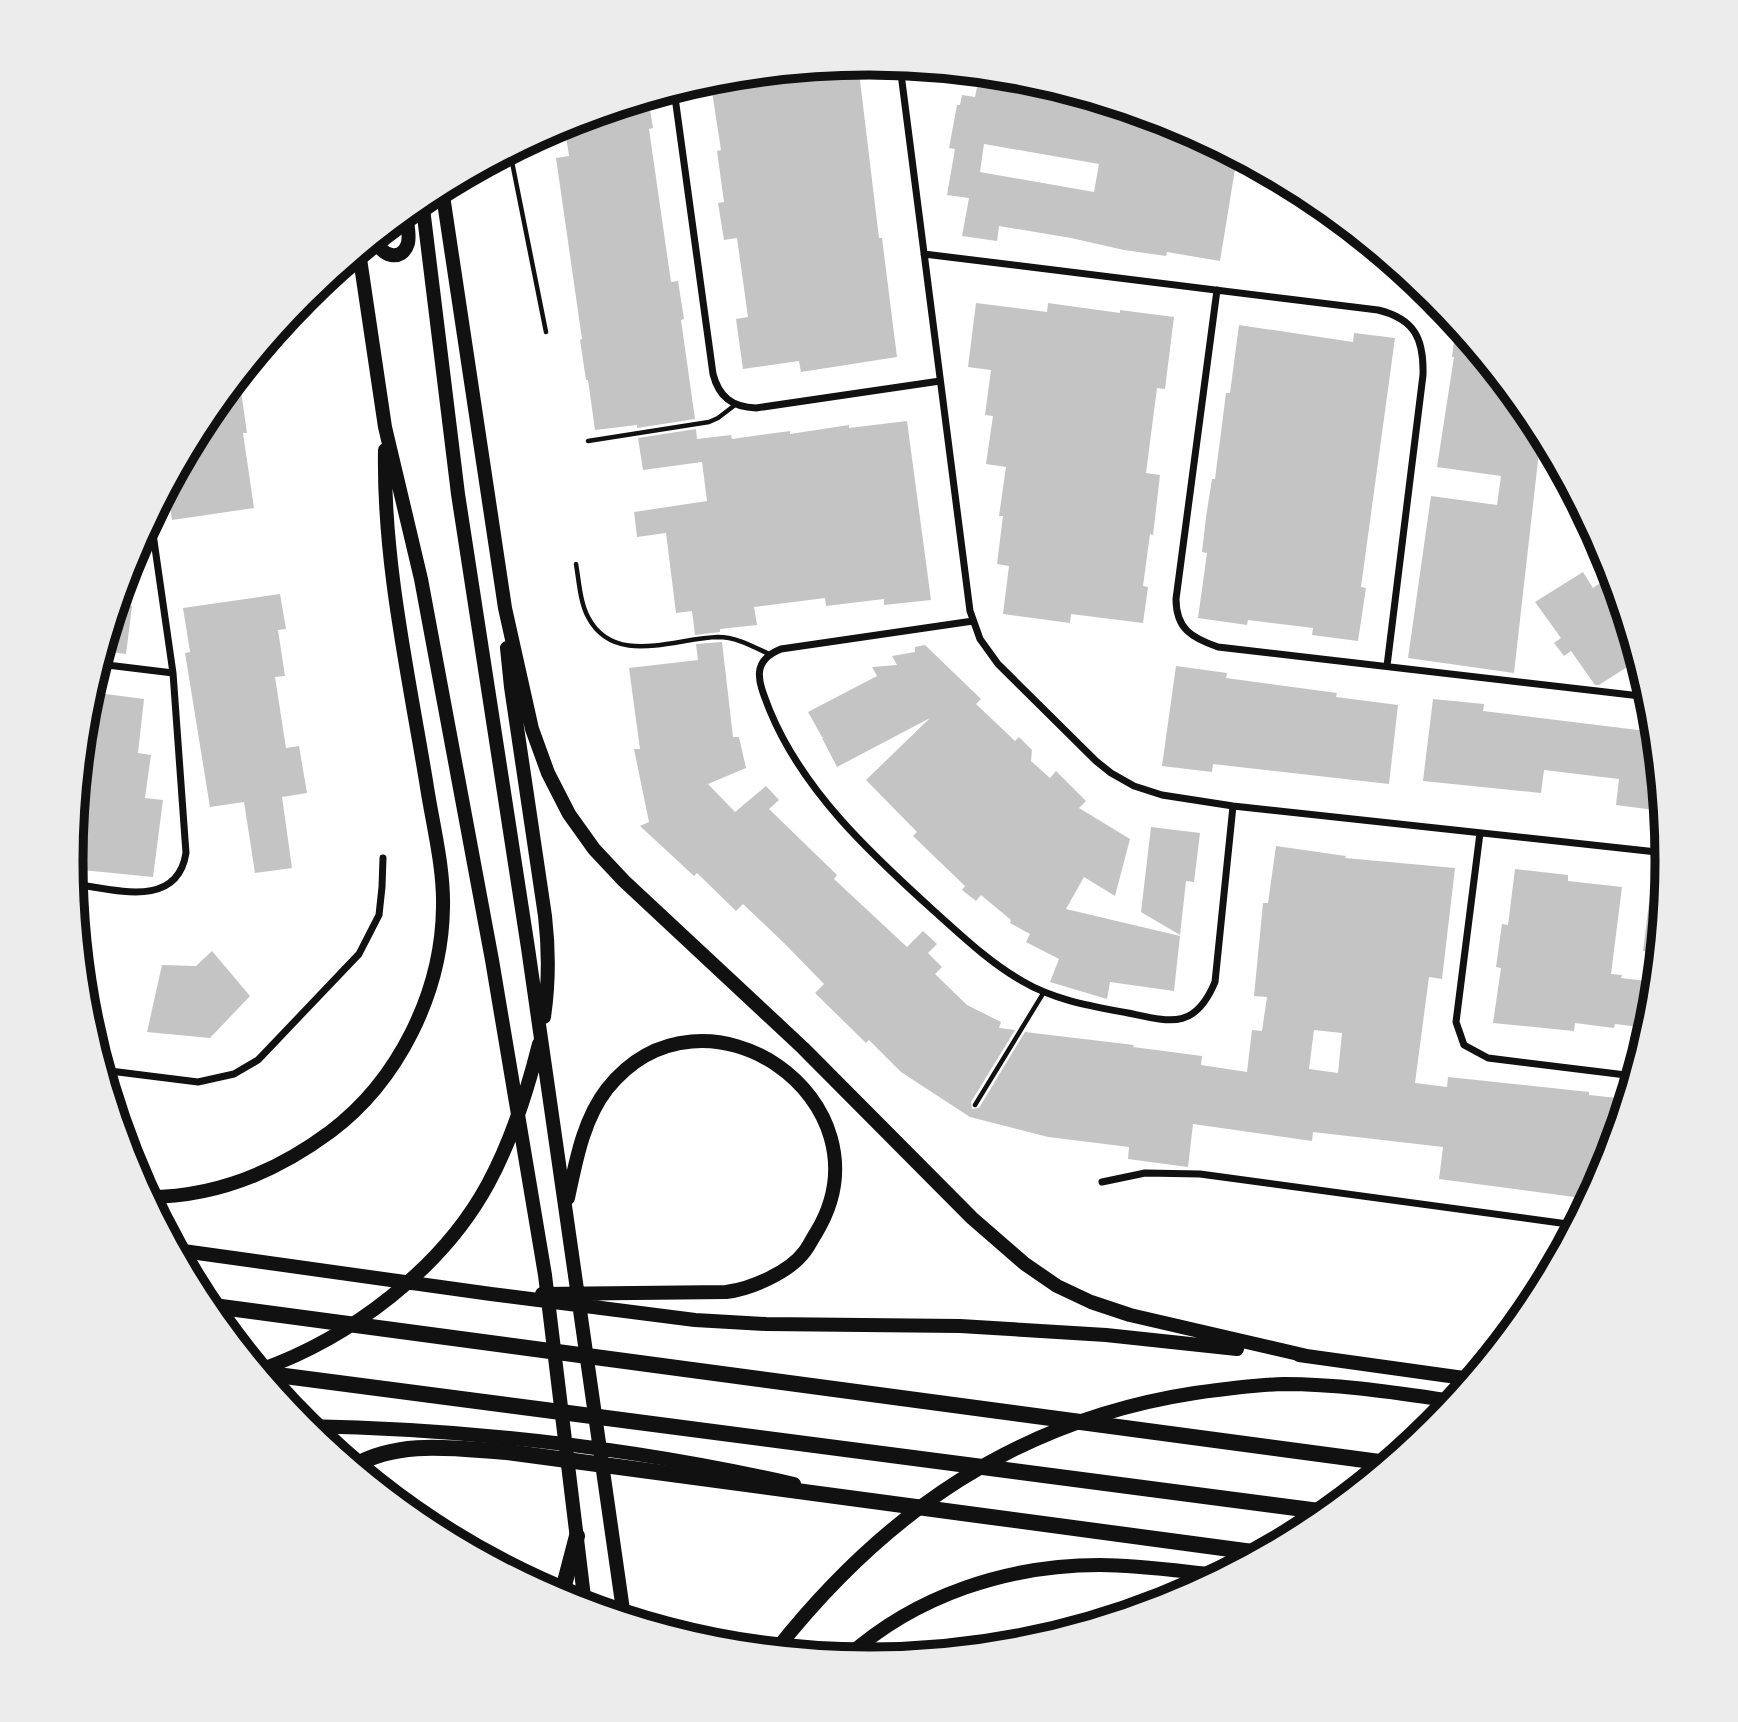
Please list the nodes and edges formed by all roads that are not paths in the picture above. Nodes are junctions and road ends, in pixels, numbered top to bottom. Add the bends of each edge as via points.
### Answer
1 (901, 76) edge
2 (675, 100) edge
3 (512, 161) edge
4 (444, 201) edge
5 (424, 214) edge
6 (407, 226) edge
7 (379, 248) edge
8 (924, 254) junction
9 (361, 262) edge
10 (1217, 290) junction
11 (546, 332) dead end
12 (940, 381) junction
13 (735, 405) junction
14 (385, 427) junction
15 (588, 441) dead end
16 (153, 537) edge
17 (576, 564) dead end
18 (505, 608) junction
19 (972, 621) junction
20 (769, 654) junction
21 (108, 665) edge
22 (1387, 666) junction
23 (173, 673) junction
24 (1637, 696) edge
25 (1233, 806) junction
26 (1480, 833) junction
27 (1655, 852) edge
28 (383, 858) dead end
29 (84, 885) edge
30 (1044, 992) junction
31 (112, 1071) edge
32 (1625, 1075) edge
33 (975, 1105) dead end
34 (1102, 1182) dead end
35 (158, 1196) edge
36 (566, 1207) junction
37 (1566, 1224) edge
38 (188, 1252) edge
39 (491, 1294) junction
40 (222, 1306) edge
41 (1307, 1356) junction
42 (269, 1368) edge
43 (274, 1374) edge
44 (1461, 1378) edge
45 (1441, 1399) edge
46 (324, 1427) edge
47 (1375, 1461) edge
48 (364, 1462) edge
49 (873, 1503) junction
50 (1310, 1511) edge
51 (578, 1536) junction
52 (1244, 1551) edge
53 (1200, 1573) edge
54 (564, 1585) edge
55 (585, 1593) edge
56 (623, 1607) edge
57 (783, 1642) edge
58 (862, 1647) edge

1 - 8 street
2 - 13 street via 713,374 718,388
3 - 11 lane
4 - 18 main road
5 - 36 main road via 458,494
6 - 7 main road via 404,251 395,255
8 - 10 street
8 - 12 street
9 - 14 main road
10 - 22 street via 1378,310 1402,317 1417,337 1423,375
10 - 22 street via 1176,599 1180,622 1195,638 1218,647
12 - 13 street via 756,408
12 - 19 street
13 - 15 lane via 709,422
14 - 35 main road via 390,551 442,884 441,936 428,992 405,1045 382,1079 355,1110 313,1145 233,1184
14 - 51 main road via 421,579 492,960 545,1275
16 - 23 street
17 - 20 lane via 587,616 616,643 643,647 719,637
18 - 41 main road via 532,729 548,773 594,849 999,1243 1057,1286 1091,1301 1169,1325
18 - 42 main road via 511,687 548,943 547,993 527,1092 488,1184 457,1231 412,1279 366,1315
19 - 20 street via 791,646
19 - 25 street via 998,664 1111,773 1155,793
20 - 30 street via 759,671 760,687 785,741 819,793 902,882 976,949
21 - 23 street
22 - 24 street
23 - 29 street via 186,853 181,872 167,887 140,892
25 - 26 street
25 - 30 street via 1217,971 1200,1009 1188,1017 1165,1021
26 - 27 street
26 - 32 street via 1456,1022 1464,1045 1488,1058
28 - 31 street via 379,915 359,954 258,1060 234,1074 198,1082
30 - 33 lane
34 - 37 street via 1145,1173 1191,1173
36 - 39 main road via 589,1121 601,1097 618,1077 663,1048 699,1040 732,1043 753,1051 799,1081 829,1133 834,1178 825,1218 799,1258 768,1279 737,1291
36 - 56 main road
38 - 39 main road
39 - 41 main road via 695,1320 1056,1332
40 - 47 highway
41 - 44 main road
43 - 50 highway
45 - 57 main road via 1281,1384 1140,1404 1069,1425 1000,1455 936,1494 880,1538 825,1591
46 - 49 main road via 560,1444 665,1459
48 - 49 highway via 414,1448 484,1450
49 - 52 highway
51 - 54 highway
51 - 55 main road
53 - 58 main road via 1101,1565 1015,1573 977,1583 908,1614

